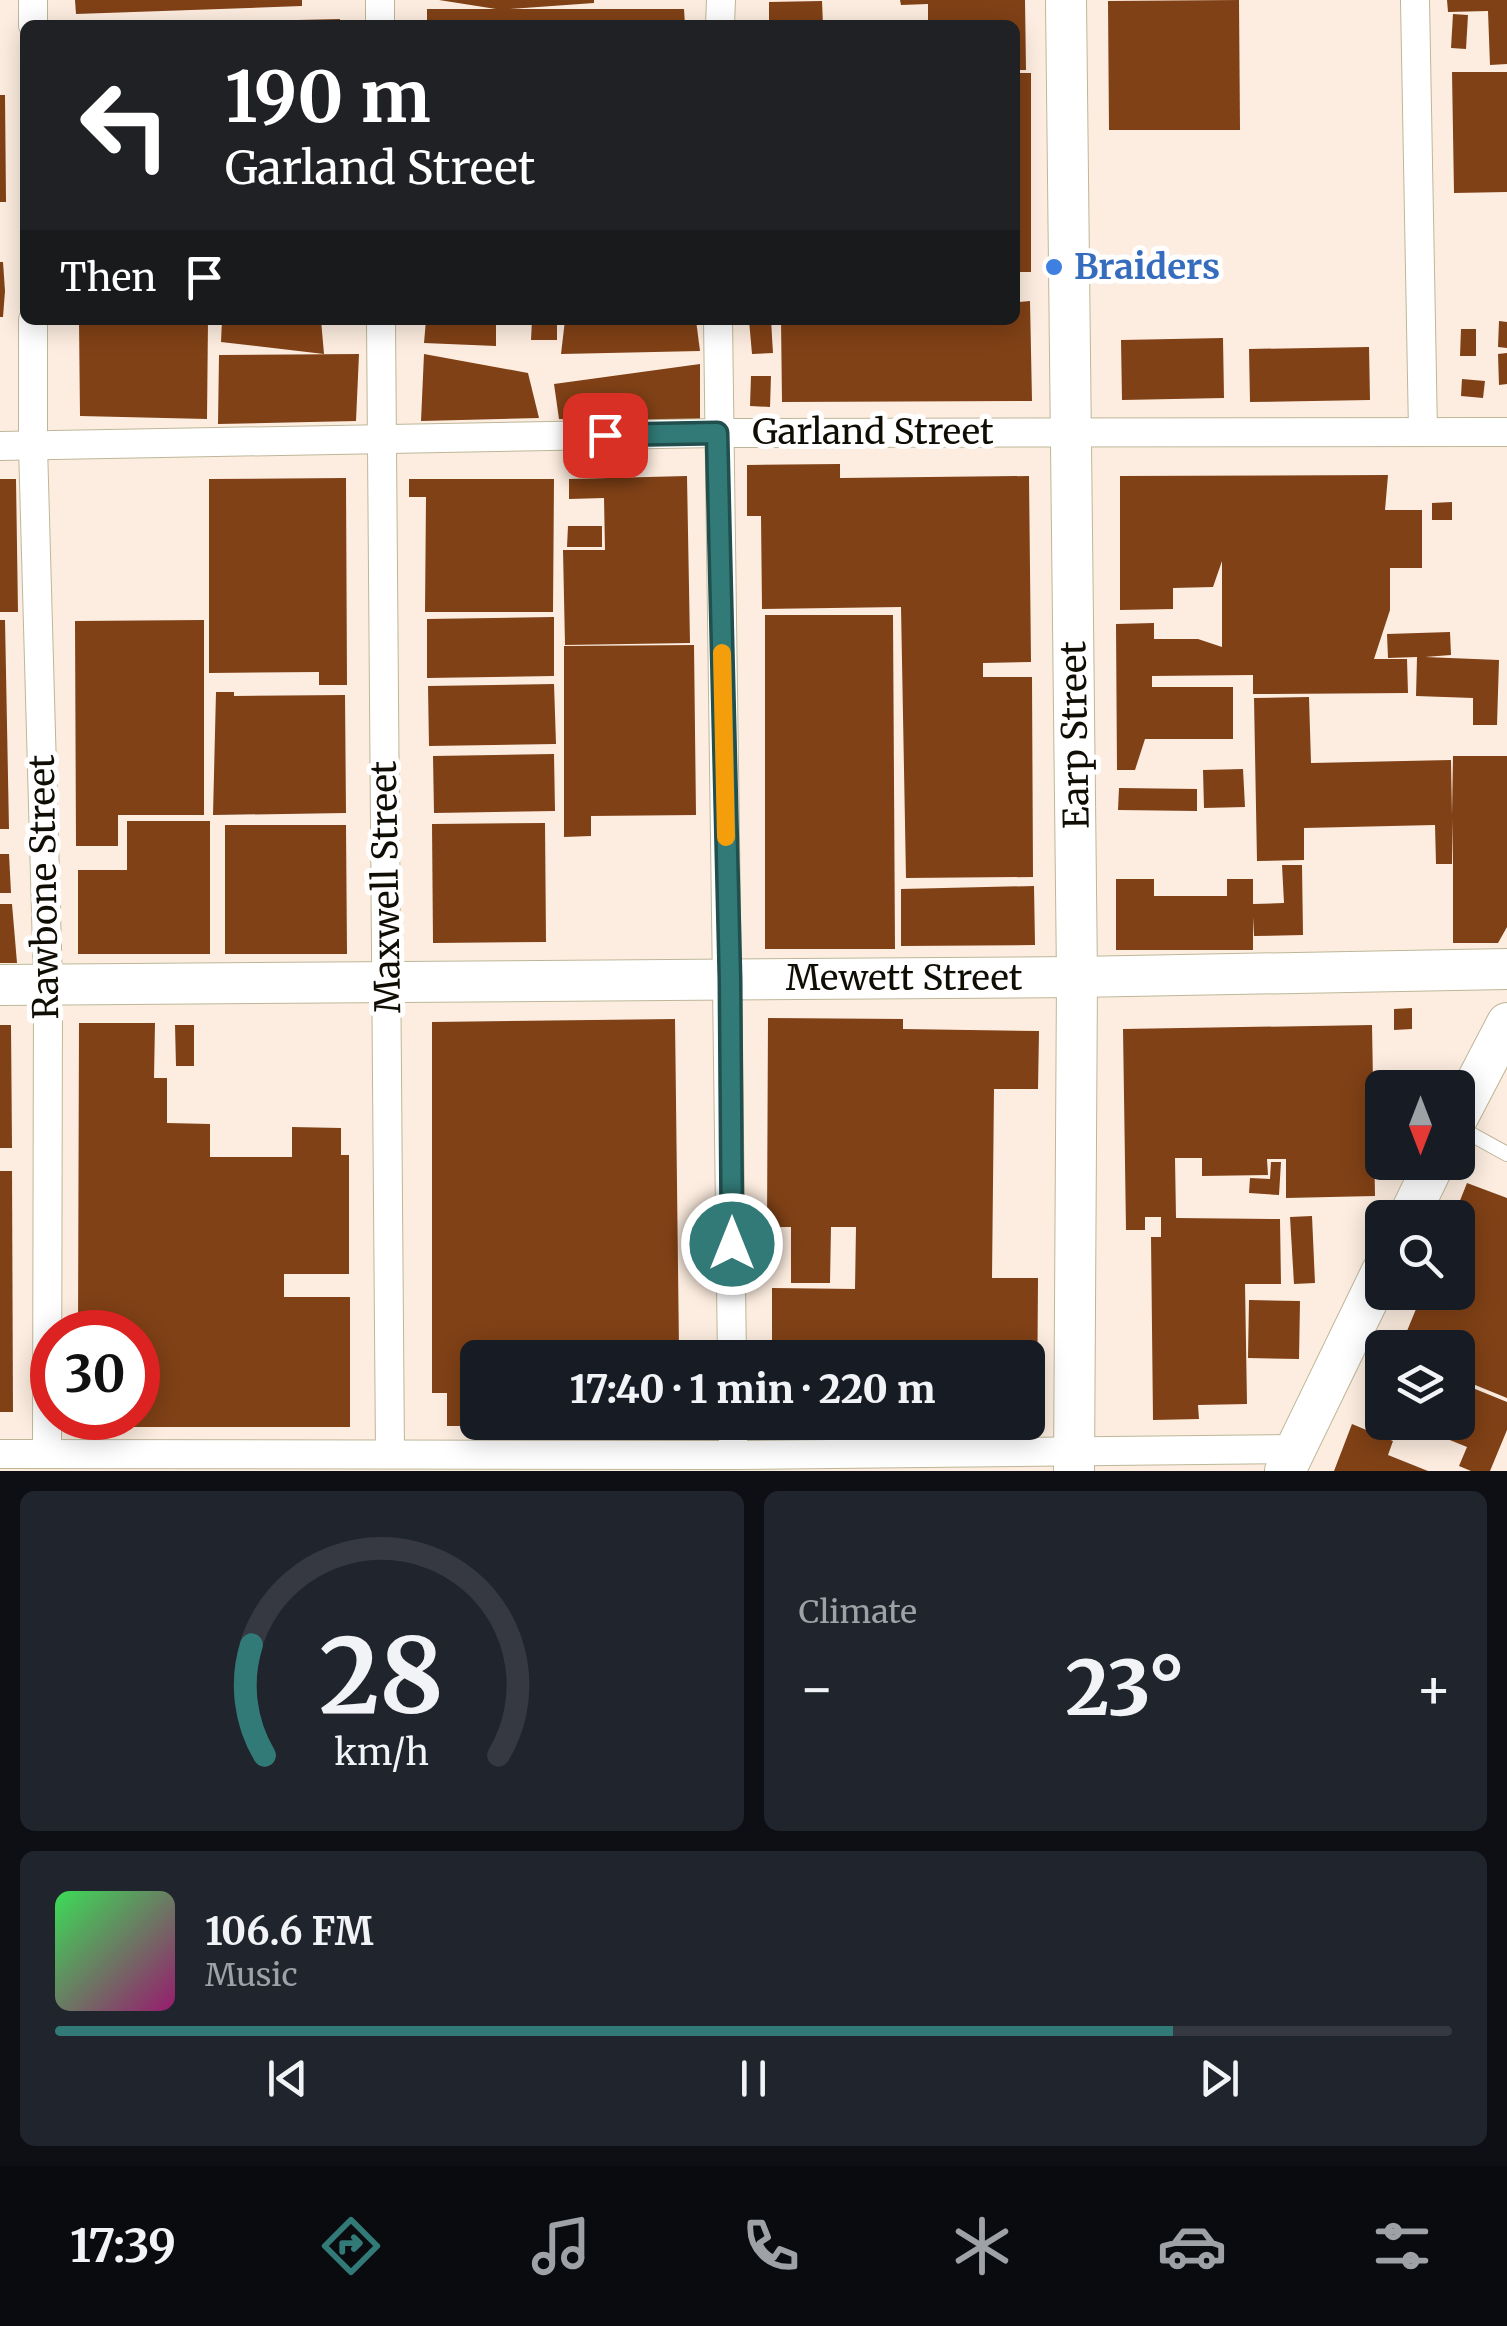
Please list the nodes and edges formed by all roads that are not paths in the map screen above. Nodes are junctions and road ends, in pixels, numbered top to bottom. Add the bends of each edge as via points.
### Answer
1 (1066, 0) edge
2 (1415, 0) edge
3 (33, 325) edge
4 (381, 325) edge
5 (718, 325) edge
6 (1072, 432) junction
7 (1423, 432) junction
8 (1507, 432) edge
9 (717, 433) junction
10 (381, 439) junction
11 (0, 446) edge
12 (33, 446) junction
13 (1507, 969) edge
14 (1078, 977) junction
15 (730, 980) junction
16 (387, 981) junction
17 (0, 985) edge
18 (48, 985) junction
19 (1507, 1024) edge
20 (1475, 1085) edge
21 (1475, 1136) edge
22 (1507, 1154) edge
23 (1365, 1305) edge
24 (732, 1340) edge
25 (733, 1440) edge
26 (0, 1454) edge
27 (47, 1454) junction
28 (390, 1454) junction
29 (733, 1456) junction
30 (1291, 1460) edge
31 (1074, 1462) edge

1 - 6 street, Earp Street
2 - 7 street
3 - 12 street, Rawbone Street
4 - 10 street, Maxwell Street
5 - 9 street
6 - 7 street, Garland Street
6 - 9 street, Garland Street
6 - 14 street, Earp Street
7 - 8 street, Garland Street
9 - 10 street, Garland Street
9 - 15 street
10 - 12 street, Garland Street
10 - 16 street, Maxwell Street
11 - 12 street, Garland Street
12 - 18 street, Rawbone Street
13 - 14 street, Mewett Street
14 - 15 street, Mewett Street
14 - 31 street, Earp Street
15 - 16 street, Mewett Street
15 - 24 street
16 - 18 street, Mewett Street
16 - 28 street, Maxwell Street
17 - 18 street, Mewett Street
18 - 27 street, Rawbone Street
19 - 20 street
21 - 22 lane
23 - 30 street
25 - 29 street
26 - 27 street
27 - 28 street
28 - 29 street
29 - 31 street
30 - 31 street

